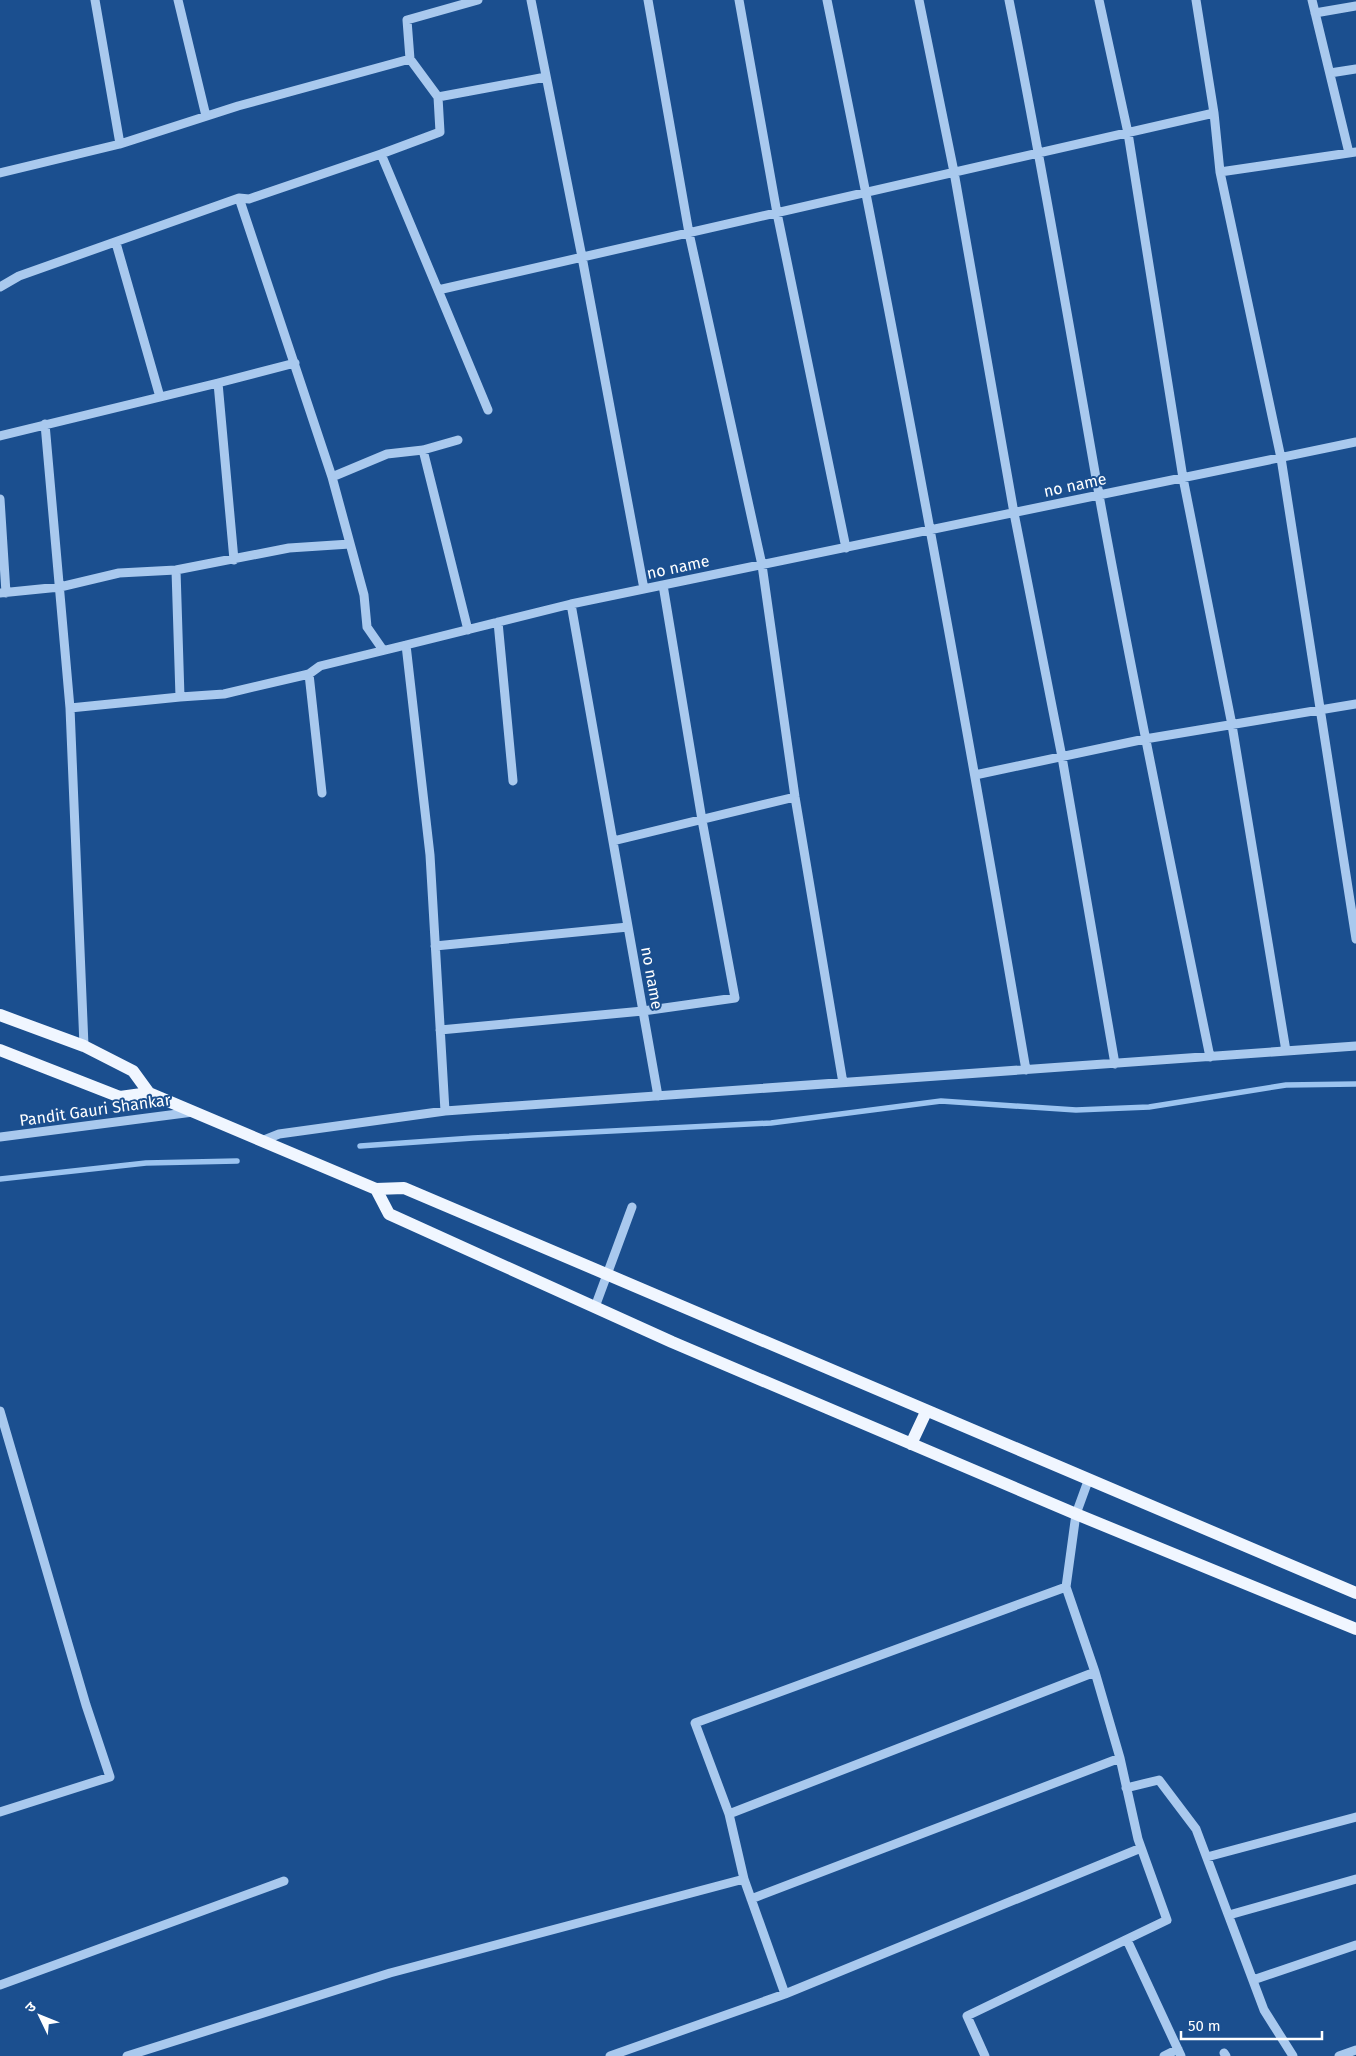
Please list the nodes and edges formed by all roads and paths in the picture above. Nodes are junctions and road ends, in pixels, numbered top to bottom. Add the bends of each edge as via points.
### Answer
1 (95, 0) edge
2 (178, 0) edge
3 (478, 0) edge
4 (531, 0) edge
5 (648, 0) edge
6 (739, 0) edge
7 (827, 0) edge
8 (919, 0) edge
9 (1009, 0) edge
10 (1099, 0) edge
11 (1196, 0) edge
12 (1312, 0) edge
13 (444, 5) edge
14 (1356, 6) edge
15 (1315, 12) junction
16 (410, 59) junction
17 (1356, 69) edge
18 (1330, 73) junction
19 (546, 77) junction
20 (438, 98) junction
21 (1214, 113) junction
22 (206, 116) junction
23 (1128, 133) junction
24 (120, 144) junction
25 (1352, 152) edge
26 (1040, 153) junction
27 (381, 154) junction
28 (954, 172) junction
29 (1220, 172) junction
30 (0, 173) edge
31 (866, 192) junction
32 (239, 198) junction
33 (777, 213) junction
34 (689, 233) junction
35 (116, 243) junction
36 (582, 257) junction
37 (0, 288) edge
38 (438, 290) junction
39 (295, 363) junction
40 (218, 383) junction
41 (160, 397) junction
42 (488, 410) dead end
43 (45, 424) junction
44 (0, 436) edge
45 (458, 440) dead end
46 (1356, 442) edge
47 (423, 450) junction
48 (1280, 458) junction
49 (332, 476) junction
50 (1183, 478) junction
51 (1100, 495) junction
52 (0, 499) edge
53 (1014, 513) junction
54 (929, 530) junction
55 (350, 544) junction
56 (846, 548) junction
57 (234, 560) junction
58 (762, 565) junction
59 (176, 570) junction
60 (664, 585) junction
61 (60, 587) junction
62 (644, 589) junction
63 (3, 593) edge
64 (571, 604) junction
65 (498, 622) junction
66 (468, 630) junction
67 (406, 645) junction
68 (384, 650) junction
69 (309, 674) junction
70 (180, 697) junction
71 (1356, 704) edge
72 (70, 708) junction
73 (1320, 710) junction
74 (1232, 725) junction
75 (1146, 739) junction
76 (1062, 757) junction
77 (975, 775) junction
78 (513, 781) dead end
79 (322, 793) dead end
80 (796, 797) junction
81 (702, 820) junction
82 (613, 840) junction
83 (628, 927) junction
84 (1356, 938) edge
85 (435, 946) junction
86 (643, 1011) junction
87 (0, 1015) edge
88 (440, 1030) junction
89 (84, 1046) junction
90 (1356, 1046) edge
91 (0, 1050) edge
92 (1286, 1052) junction
93 (1210, 1057) junction
94 (1115, 1064) junction
95 (1026, 1070) junction
96 (842, 1083) junction
97 (149, 1092) junction
98 (658, 1096) junction
99 (445, 1111) junction
100 (195, 1112) junction
101 (0, 1137) edge
102 (264, 1140) junction
103 (376, 1189) junction
104 (632, 1207) dead end
105 (607, 1275) junction
106 (595, 1307) junction
107 (0, 1411) edge
108 (926, 1412) junction
109 (911, 1444) junction
110 (1088, 1481) junction
111 (1076, 1514) junction
112 (1066, 1587) junction
113 (1356, 1593) edge
114 (1356, 1629) edge
115 (1095, 1672) junction
116 (1120, 1758) junction
117 (1126, 1788) junction
118 (0, 1812) edge
119 (729, 1814) junction
120 (1356, 1817) edge
121 (1141, 1848) junction
122 (1207, 1857) junction
123 (744, 1879) junction
124 (1356, 1879) edge
125 (284, 1881) dead end
126 (751, 1899) junction
127 (1229, 1915) junction
128 (1127, 1940) junction
129 (1356, 1945) edge
130 (1253, 1980) junction
131 (0, 1985) edge
132 (785, 1994) junction
133 (1356, 2050) edge
134 (1179, 2053) edge
135 (127, 2056) edge
136 (610, 2056) edge
137 (985, 2056) edge
138 (1164, 2056) edge
139 (1294, 2056) edge
140 (1339, 2056) edge

1 - 24 street
2 - 22 street
3 - 13 street
4 - 19 street
5 - 34 street
6 - 33 street
7 - 31 street
8 - 28 street
9 - 26 street
10 - 23 street
11 - 21 street
12 - 15 street
13 - 16 street via 407,20
14 - 15 street
15 - 18 street
16 - 20 street
16 - 22 street
17 - 18 street
18 - 25 street
19 - 20 street
19 - 36 street
20 - 27 street via 440,132
21 - 23 street
21 - 29 street
22 - 24 street
23 - 26 street
23 - 50 street
24 - 30 street
25 - 29 street
26 - 28 street
26 - 51 street
27 - 32 street via 249,199
27 - 38 street
28 - 31 street
28 - 53 street
29 - 48 street
31 - 33 street
31 - 54 street
32 - 35 street
32 - 39 street
33 - 34 street
33 - 56 street
34 - 36 street
34 - 58 street
35 - 37 street via 19,276
35 - 41 street
36 - 38 street
36 - 62 street
38 - 42 street
39 - 40 street
39 - 49 street
40 - 41 street
40 - 57 street
41 - 43 street
43 - 44 street
43 - 61 street
45 - 47 street
46 - 48 street, no name
47 - 49 street via 386,454
47 - 66 street
48 - 50 street, no name
48 - 73 street
49 - 55 street
50 - 51 street, no name
50 - 74 street
51 - 53 street, no name
51 - 75 street
52 - 63 street
53 - 54 street, no name
53 - 76 street
54 - 56 street, no name
54 - 77 street
55 - 57 street via 289,548
55 - 68 street via 364,595 367,626
56 - 58 street, no name
57 - 59 street
58 - 60 street, no name
58 - 80 street
59 - 61 street via 119,573
59 - 70 street
60 - 62 street, no name
60 - 81 street
61 - 63 street
61 - 72 street
62 - 64 street, no name
64 - 65 street
64 - 82 street, no name
65 - 66 street
65 - 78 street
66 - 67 street
67 - 68 street
67 - 85 street via 430,855
68 - 69 street via 320,666
69 - 70 street via 224,694
69 - 79 street
70 - 72 street
71 - 73 street
72 - 89 street
73 - 74 street
73 - 84 street
74 - 75 street
74 - 92 street
75 - 76 street
75 - 93 street
76 - 77 street
76 - 94 street
77 - 95 street
80 - 81 street
80 - 96 street
81 - 82 street
81 - 86 street via 735,998
82 - 83 street, no name
83 - 85 street
83 - 86 street, no name
85 - 88 street
86 - 88 street
86 - 98 street, no name
87 - 89 main road
88 - 99 street
89 - 97 main road via 133,1071
90 - 92 street
91 - 97 main road via 120,1097
92 - 93 street
93 - 94 street
94 - 95 street
95 - 96 street
96 - 98 street
97 - 100 main road
98 - 99 street
99 - 102 street via 279,1134
100 - 101 street, Pandit Gauri Shankar
100 - 102 main road
102 - 103 main road
103 - 105 main road via 404,1188
103 - 106 main road via 389,1214
104 - 105 street
105 - 106 street
105 - 108 main road
106 - 109 main road
107 - 118 street via 110,1777
108 - 109 main road
108 - 110 main road
109 - 111 main road
110 - 111 street
110 - 113 main road
111 - 112 street
111 - 114 main road
112 - 115 street
112 - 119 street via 695,1723
115 - 116 street
115 - 119 street
116 - 117 street
116 - 126 street
117 - 121 street
117 - 122 street via 1159,1780 1196,1829
119 - 123 street
120 - 122 street
121 - 128 street via 1167,1920
121 - 132 street
122 - 127 street
123 - 126 street
123 - 135 street via 390,1974
124 - 127 street
125 - 131 street
126 - 132 street
127 - 130 street
128 - 134 street
128 - 137 street via 967,2016
129 - 130 street
130 - 139 street via 1264,2010
132 - 136 street
133 - 140 street
134 - 138 street

